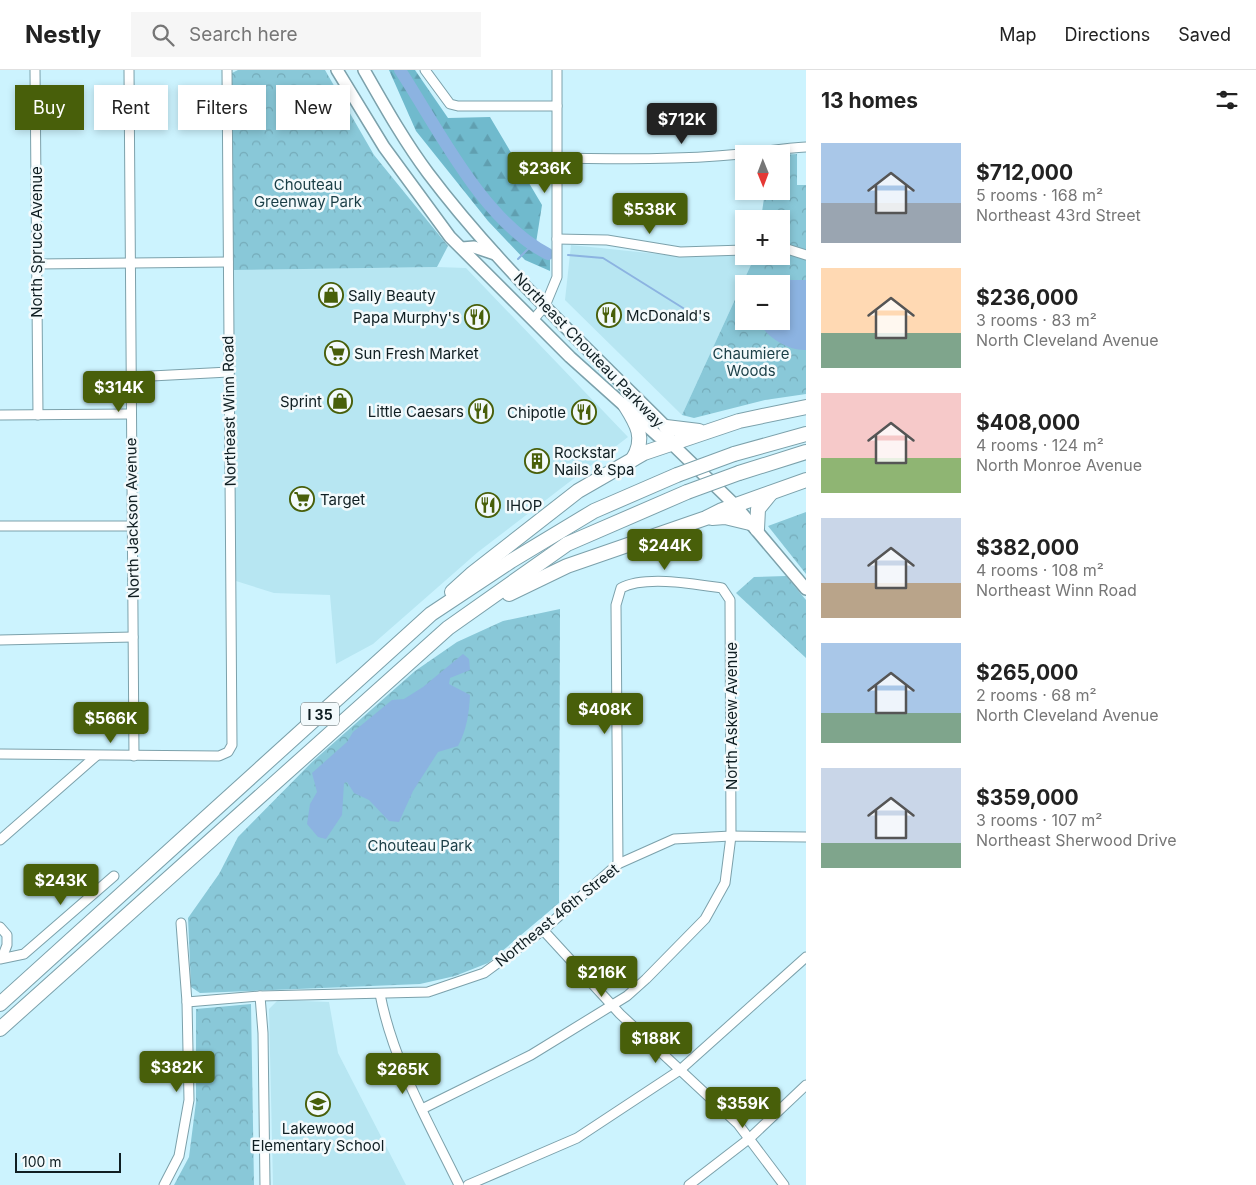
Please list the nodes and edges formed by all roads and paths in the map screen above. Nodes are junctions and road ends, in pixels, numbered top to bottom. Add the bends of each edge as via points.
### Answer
1 (35, 70) edge
2 (130, 70) edge
3 (227, 70) edge
4 (336, 70) edge
5 (364, 70) edge
6 (425, 70) edge
7 (557, 70) edge
8 (557, 106) junction
9 (806, 147) edge
10 (557, 158) junction
11 (557, 239) junction
12 (462, 248) junction
13 (790, 249) edge
14 (735, 250) edge
15 (495, 254) junction
16 (806, 255) edge
17 (228, 262) junction
18 (36, 264) junction
19 (130, 264) junction
20 (545, 306) junction
21 (533, 320) junction
22 (229, 372) junction
23 (132, 377) junction
24 (625, 405) junction
25 (806, 407) edge
26 (131, 414) junction
27 (0, 415) edge
28 (38, 415) junction
29 (666, 427) junction
30 (710, 430) junction
31 (806, 434) edge
32 (671, 444) junction
33 (806, 452) edge
34 (633, 459) junction
35 (806, 480) edge
36 (772, 492) junction
37 (735, 505) junction
38 (706, 518) junction
39 (0, 526) edge
40 (132, 526) junction
41 (753, 526) junction
42 (806, 589) edge
43 (431, 614) junction
44 (448, 628) junction
45 (133, 637) junction
46 (0, 640) edge
47 (0, 754) edge
48 (96, 756) junction
49 (134, 756) junction
50 (731, 836) junction
51 (806, 837) edge
52 (0, 840) edge
53 (618, 864) junction
54 (114, 876) dead end
55 (181, 923) dead end
56 (0, 927) edge
57 (543, 930) junction
58 (806, 957) edge
59 (1, 959) edge
60 (380, 994) junction
61 (260, 996) junction
62 (188, 1002) junction
63 (0, 1004) edge
64 (611, 1006) junction
65 (0, 1029) edge
66 (680, 1070) junction
67 (806, 1085) edge
68 (422, 1109) junction
69 (750, 1138) junction
70 (164, 1185) edge
71 (265, 1185) edge
72 (459, 1185) edge
73 (468, 1185) edge
74 (689, 1185) edge
75 (784, 1185) edge

1 - 18 street, North Spruce Avenue
2 - 19 street, North Jackson Avenue
3 - 17 street, Northeast Winn Road
4 - 12 main road, Northeast Chouteau Parkway via 384,147 450,237
5 - 15 main road, Northeast Chouteau Parkway via 428,172
6 - 8 street via 450,104
7 - 8 street
8 - 10 street
9 - 10 street via 741,154
10 - 11 street
11 - 14 street via 607,240 680,252
11 - 20 street via 557,277
12 - 15 main road via 474,247
12 - 21 main road, Northeast Chouteau Parkway
13 - 16 street
15 - 20 main road, Northeast Chouteau Parkway
17 - 19 street
17 - 22 street, Northeast Winn Road
18 - 19 street
18 - 28 street, North Spruce Avenue
19 - 23 street, North Jackson Avenue
20 - 21 street
20 - 29 main road, Northeast Chouteau Parkway
21 - 24 main road, Northeast Chouteau Parkway
22 - 23 street
22 - 49 street, Northeast Winn Road via 232,745 228,752 219,756
23 - 26 street, North Jackson Avenue
24 - 32 main road, Northeast Chouteau Parkway
24 - 34 highway via 640,432 641,442
25 - 30 highway
26 - 28 street
26 - 40 street, North Jackson Avenue
27 - 28 street
29 - 30 highway
29 - 32 main road, Northeast Chouteau Parkway
30 - 32 highway
31 - 43 highway, I 35, bridge via 734,454 594,510
32 - 34 highway
32 - 37 main road
33 - 44 highway, I 35, bridge via 687,492 567,544
34 - 43 highway via 578,491 534,524 473,573
35 - 36 highway
36 - 37 highway
36 - 41 highway via 758,509
37 - 38 highway
37 - 41 main road
38 - 41 highway via 725,517
38 - 44 highway via 549,574
39 - 40 street
40 - 45 street, North Jackson Avenue
41 - 42 main road
43 - 63 highway, I 35
44 - 65 highway, I 35
45 - 46 street
45 - 49 street, North Jackson Avenue
47 - 48 street
48 - 49 street
48 - 52 street
50 - 51 street, Northeast 46th Street
50 - 53 street, Northeast 46th Street via 674,839
50 - 53 street, North Askew Avenue via 730,597 722,588 685,583 630,582 621,588 616,605
50 - 64 street, North Askew Avenue via 725,882 705,919 646,979
53 - 57 street, Northeast 46th Street
54 - 59 street via 24,954
55 - 62 street
56 - 59 street via 7,936 6,950
57 - 60 street, Northeast 46th Street via 484,973 428,992
57 - 64 street
58 - 66 street
60 - 61 street, Northeast 46th Street
60 - 68 street via 393,1045
61 - 62 street, Northeast 46th Street
61 - 71 street
62 - 70 street via 189,1100 179,1156
64 - 66 street
64 - 68 street, North Askew Avenue via 531,1055
66 - 69 street
66 - 73 street via 577,1138
67 - 69 street
68 - 72 street
69 - 74 street
69 - 75 street

